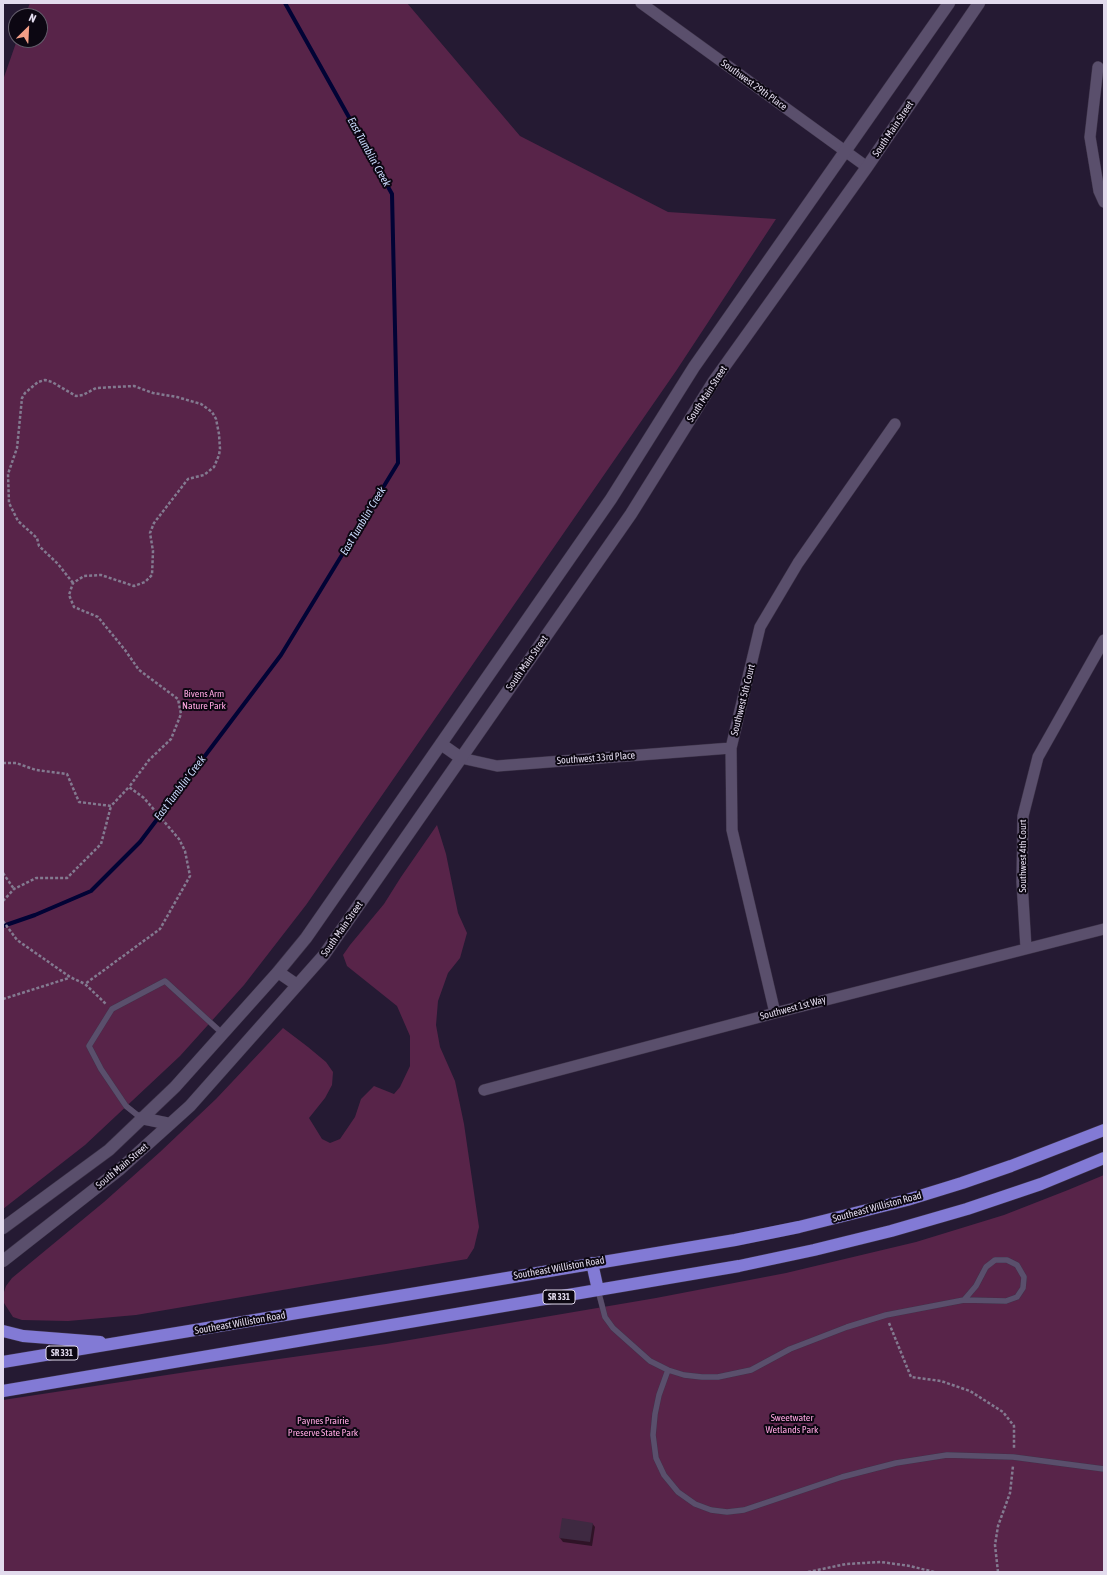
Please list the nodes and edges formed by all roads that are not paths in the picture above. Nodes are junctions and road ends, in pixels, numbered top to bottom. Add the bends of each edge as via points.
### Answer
1 (641, 3) edge
2 (949, 3) edge
3 (979, 3) edge
4 (1098, 67) dead end
5 (846, 152) junction
6 (867, 167) junction
7 (1104, 202) edge
8 (895, 424) dead end
9 (1104, 640) edge
10 (440, 744) junction
11 (731, 748) junction
12 (461, 758) junction
13 (1104, 929) edge
14 (1026, 948) junction
15 (278, 972) junction
16 (297, 985) junction
17 (775, 1013) junction
18 (223, 1034) junction
19 (484, 1090) dead end
20 (141, 1118) junction
21 (170, 1124) junction
22 (1104, 1130) edge
23 (1104, 1158) edge
24 (3, 1228) edge
25 (3, 1261) edge
26 (592, 1263) junction
27 (598, 1290) junction
28 (964, 1300) junction
29 (3, 1331) edge
30 (122, 1343) junction
31 (3, 1362) edge
32 (668, 1370) junction
33 (3, 1391) edge
34 (1104, 1469) edge

1 - 5 street, Southwest 29th Place
2 - 5 main road, South Main Street
3 - 6 main road, South Main Street
4 - 7 street via 1090,137 1099,192
5 - 6 street, Southwest 29th Place
5 - 10 main road, South Main Street via 694,367 611,499
6 - 12 main road, South Main Street via 714,381 631,514
8 - 11 street, Southwest 5th Court via 798,563 760,627
9 - 14 street, Southwest 4th Court via 1038,757 1023,816 1022,882
10 - 12 main road
10 - 15 main road, South Main Street via 306,938
11 - 12 street, Southwest 33rd Place via 497,766
11 - 17 street, Southwest 5th Court via 732,830
12 - 16 main road, South Main Street via 324,955
13 - 14 street, Southwest 1st Way
14 - 17 street, Southwest 1st Way
15 - 16 main road
15 - 18 main road, South Main Street
16 - 21 main road, South Main Street via 206,1088
17 - 19 street, Southwest 1st Way
18 - 20 main road, South Main Street via 175,1087
18 - 20 lane via 165,981 112,1009 88,1046 126,1106
20 - 21 main road
20 - 24 main road, South Main Street via 109,1150
21 - 25 main road, South Main Street via 119,1170
22 - 26 highway, Southeast Williston Road / SR 331 via 1004,1169 857,1213 736,1240
23 - 27 highway, SR 331 via 967,1209 891,1231 769,1260
26 - 27 highway
26 - 30 highway, Southeast Williston Road / SR 331
27 - 32 lane via 605,1317 613,1328 650,1361
27 - 33 highway, SR 331
28 - 28 lane via 1006,1301 1017,1297 1023,1288 1024,1277 1018,1265 1007,1260 995,1260 986,1267 976,1286
28 - 32 lane via 847,1327 790,1349 751,1370 718,1377 684,1375
29 - 30 highway via 23,1336
30 - 31 highway, Southeast Williston Road / SR 331
32 - 34 lane via 655,1414 656,1458 664,1475 678,1492 695,1504 711,1510 744,1510 842,1477 896,1463 947,1456 1013,1456

